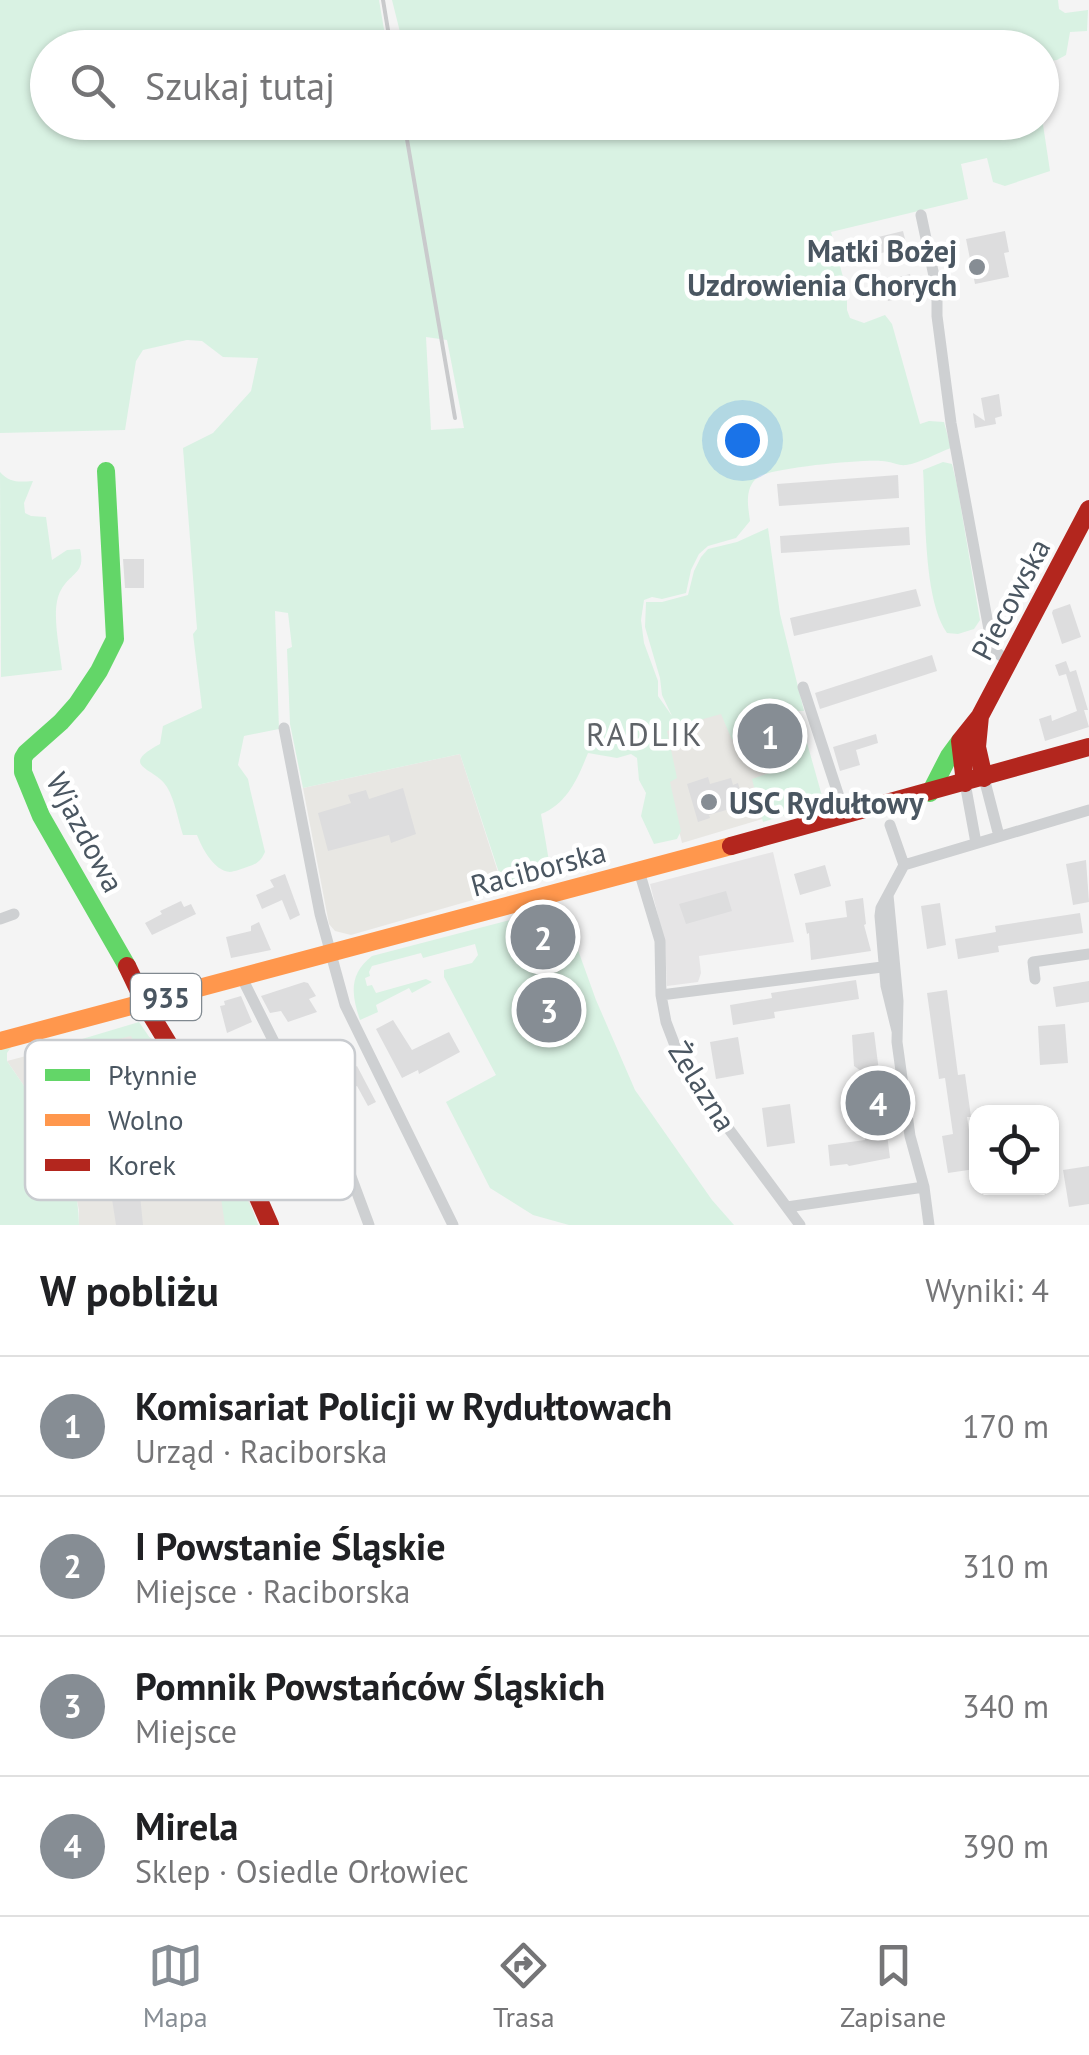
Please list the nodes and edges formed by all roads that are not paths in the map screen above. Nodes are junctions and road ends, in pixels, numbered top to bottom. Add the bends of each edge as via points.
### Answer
1 (921, 215) dead end
2 (106, 471) dead end
3 (1089, 509) edge
4 (1008, 662) junction
5 (803, 687) dead end
6 (980, 716) junction
7 (284, 728) dead end
8 (960, 741) junction
9 (1089, 747) edge
10 (974, 780) junction
11 (930, 792) junction
12 (1089, 810) edge
13 (846, 815) junction
14 (890, 825) dead end
15 (999, 836) junction
16 (976, 843) junction
17 (904, 864) junction
18 (639, 871) junction
19 (14, 914) dead end
20 (0, 919) edge
21 (332, 951) junction
22 (1089, 954) edge
23 (889, 966) junction
24 (241, 976) junction
25 (1035, 979) dead end
26 (661, 995) junction
27 (142, 1004) junction
28 (167, 1040) edge
29 (273, 1040) edge
30 (0, 1041) edge
31 (924, 1187) junction
32 (355, 1188) edge
33 (259, 1200) edge
34 (787, 1208) junction
35 (270, 1225) edge
36 (369, 1225) edge
37 (453, 1225) edge
38 (800, 1225) edge
39 (929, 1225) edge

1 - 4 street via 990,636
2 - 27 street, Wjazdowa via 112,650 61,722 24,753 22,765 54,840 105,924
3 - 4 street, Piecowska
4 - 6 street, Piecowska
5 - 13 street
6 - 8 street, Piecowska
6 - 10 street, Piecowska
7 - 21 street
8 - 10 street
8 - 11 street, Piecowska
9 - 10 street, Raciborska / 935
10 - 11 street, Raciborska / 935
10 - 15 street
10 - 16 street
11 - 13 street, Raciborska / 935
12 - 15 street
13 - 18 street, Raciborska / 935
14 - 17 street
15 - 16 street
16 - 17 street
17 - 23 street via 880,916
18 - 21 street, Raciborska / 935
18 - 26 street, Żelazna via 660,941
19 - 20 street
21 - 24 street, Raciborska / 935
21 - 37 street via 356,1031
22 - 25 street via 1033,962
23 - 26 street
23 - 31 street via 910,1136
24 - 27 street, Raciborska / 935
24 - 29 street
26 - 34 street, Żelazna via 687,1072
27 - 28 street
27 - 30 street, Raciborska / 935
31 - 34 street
31 - 39 street
32 - 36 street
33 - 35 street
34 - 38 street, Żelazna

